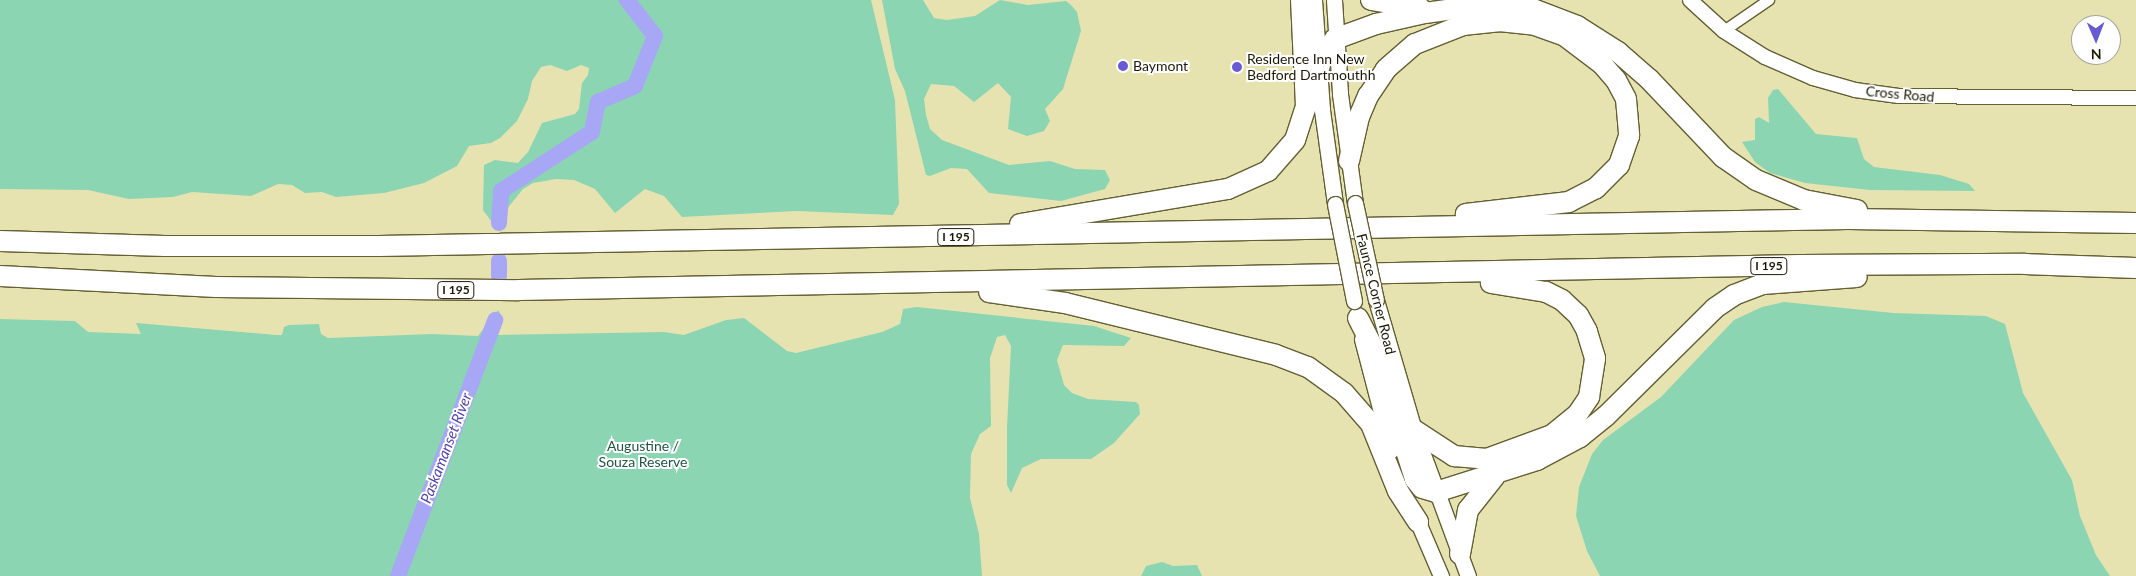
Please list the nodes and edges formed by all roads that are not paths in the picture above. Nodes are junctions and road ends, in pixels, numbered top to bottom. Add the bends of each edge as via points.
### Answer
1 (1301, 0) edge
2 (1314, 0) edge
3 (1334, 0) edge
4 (1371, 0) edge
5 (1690, 0) edge
6 (1769, 0) edge
7 (1442, 10) junction
8 (1724, 31) junction
9 (1336, 39) junction
10 (1318, 72) junction
11 (2136, 98) edge
12 (1349, 162) junction
13 (1913, 219) junction
14 (2136, 223) edge
15 (1375, 228) junction
16 (926, 237) junction
17 (0, 241) edge
18 (1980, 265) junction
19 (2136, 268) edge
20 (1402, 274) junction
21 (0, 276) edge
22 (913, 283) junction
23 (1356, 309) junction
24 (1414, 430) junction
25 (1496, 474) junction
26 (1436, 492) junction
27 (1418, 522) junction
28 (1460, 554) junction
29 (1441, 576) edge
30 (1468, 576) edge

1 - 16 highway via 1306,90 1303,118 1289,149 1258,178 1228,189 1119,209
2 - 10 main road, Faunce Corner Road
3 - 9 main road, Faunce Corner Road
4 - 7 highway
5 - 8 street, Cross Road
6 - 8 street
7 - 9 highway via 1376,24
7 - 13 highway via 1508,5 1562,19 1628,60 1724,157 1756,180 1804,200
8 - 11 street, Cross Road via 1765,57 1813,78 1855,90 1899,96
9 - 10 highway via 1326,49
9 - 12 main road, Faunce Corner Road
10 - 23 main road, Faunce Corner Road, bridge via 1335,204
12 - 15 highway via 1358,117 1373,86 1386,69 1421,41 1463,25 1510,21 1546,28 1565,36 1602,64 1626,99 1630,127 1623,156 1605,181 1586,194 1548,206 1429,217
12 - 24 main road, Faunce Corner Road, bridge via 1376,300
13 - 14 highway, I 195
13 - 15 highway, I 195
15 - 16 highway, I 195
16 - 17 highway, I 195 via 351,247
18 - 19 highway, I 195
18 - 20 highway, I 195
18 - 25 highway via 1899,275 1774,283 1743,290 1714,308 1606,416 1580,437 1537,460
20 - 22 highway, I 195
20 - 24 highway via 1513,284 1546,292 1562,300 1578,315 1595,358 1592,388 1580,410 1560,430 1533,444 1494,457 1470,460 1442,451
21 - 22 highway, I 195 via 165,286 370,290
22 - 27 highway via 1065,303 1276,355 1303,365 1336,386 1364,415 1376,433 1398,491
23 - 26 highway via 1373,348 1415,479 1422,488
23 - 27 main road, Faunce Corner Road via 1382,420
24 - 26 main road, Faunce Corner Road
25 - 26 highway
25 - 28 highway via 1468,510
26 - 28 main road, Faunce Corner Road
27 - 29 main road, Faunce Corner Road
28 - 30 main road, Faunce Corner Road

